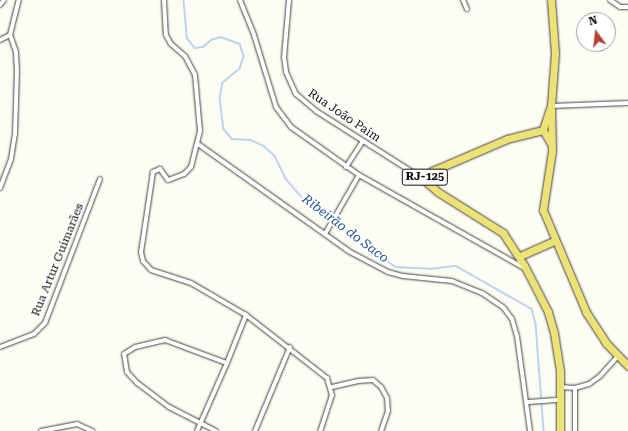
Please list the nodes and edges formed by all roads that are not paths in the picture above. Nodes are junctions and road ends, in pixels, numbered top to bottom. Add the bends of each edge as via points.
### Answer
1 (19, 0) edge
2 (164, 0) edge
3 (240, 0) edge
4 (289, 0) edge
5 (463, 0) edge
6 (551, 0) edge
7 (610, 0) edge
8 (628, 7) edge
9 (466, 10) dead end
10 (10, 35) junction
11 (0, 40) edge
12 (628, 103) edge
13 (551, 106) junction
14 (543, 130) junction
15 (363, 141) junction
16 (198, 144) junction
17 (552, 148) junction
18 (346, 167) junction
19 (359, 175) junction
20 (100, 179) dead end
21 (423, 179) junction
22 (0, 188) edge
23 (324, 234) junction
24 (554, 241) junction
25 (520, 256) junction
26 (528, 270) junction
27 (246, 315) junction
28 (0, 347) edge
29 (290, 347) junction
30 (618, 356) junction
31 (227, 363) junction
32 (628, 366) edge
33 (332, 387) junction
34 (560, 387) junction
35 (575, 388) junction
36 (560, 400) junction
37 (528, 402) junction
38 (200, 424) junction
39 (41, 431) edge
40 (92, 431) edge
41 (197, 431) edge
42 (216, 431) edge
43 (255, 431) edge
44 (320, 431) edge
45 (381, 431) edge
46 (530, 431) edge
47 (560, 431) edge
48 (575, 431) edge

1 - 10 street
2 - 16 street via 166,35 171,44 185,56 195,75 201,115
3 - 18 street via 254,35 271,93 282,117 302,137
4 - 15 street, Rua João Paim via 284,57 290,84 296,94 316,111
5 - 9 street
6 - 13 main road via 555,53
7 - 8 street via 620,7
10 - 11 street
10 - 22 street via 16,52 17,108 11,159
12 - 13 street
13 - 14 main road
13 - 17 main road
14 - 17 main road
14 - 21 main road, RJ-125 via 507,139 432,172
15 - 18 street
15 - 21 street, Rua João Paim
16 - 23 street
16 - 27 street via 191,167 184,174 168,180 160,169 153,172 141,252 145,265 151,270 191,283
17 - 24 main road via 542,202
18 - 19 street
19 - 23 street
19 - 26 street
20 - 28 street, Rua Artur Guimarães via 45,323 34,334
21 - 25 main road, RJ-125 via 441,194 502,233
23 - 37 street via 388,272 452,281 482,294 503,307 512,319 517,336
24 - 25 main road
24 - 30 main road via 586,312
25 - 26 main road, RJ-125
26 - 34 main road, RJ-125 via 548,312 554,333
27 - 29 street
27 - 31 street
29 - 33 street via 326,378
29 - 43 street
30 - 32 main road
30 - 35 street via 600,376 589,384
31 - 38 street
31 - 38 street via 165,340 135,347 124,354 125,366 131,377 169,407
33 - 44 street via 331,403
33 - 45 street via 374,380 387,398 388,411
34 - 35 street
34 - 36 main road, RJ-125
35 - 48 street
36 - 37 street
36 - 47 main road, RJ-125
37 - 46 street
38 - 41 street
38 - 42 street
39 - 40 street via 77,424

